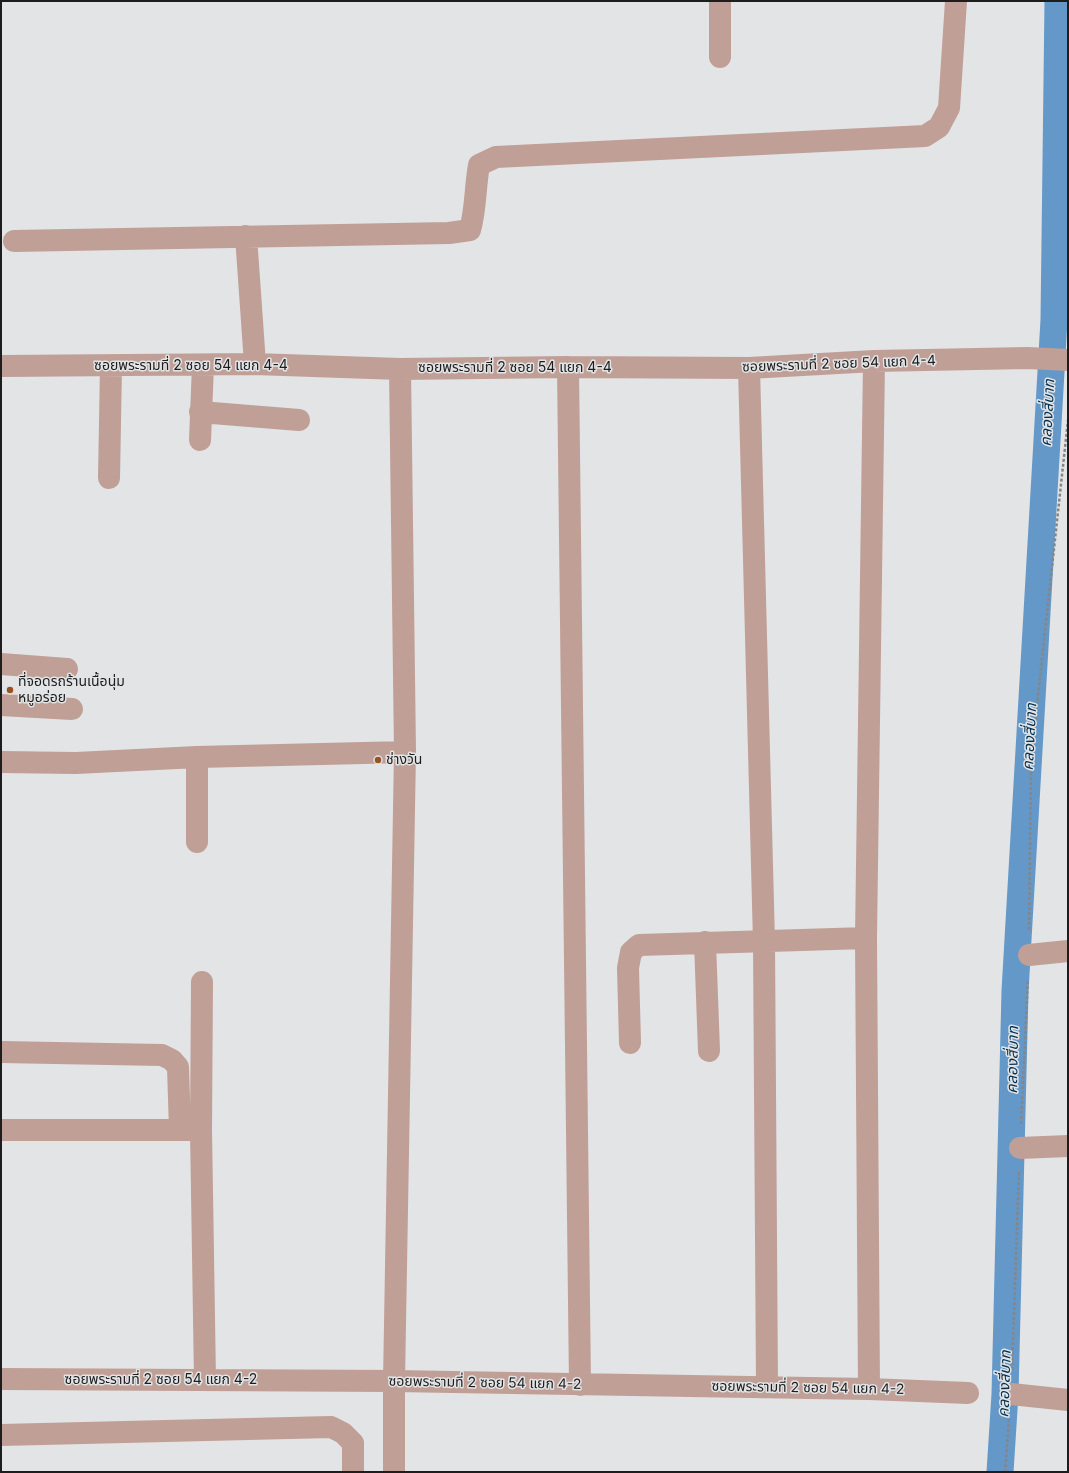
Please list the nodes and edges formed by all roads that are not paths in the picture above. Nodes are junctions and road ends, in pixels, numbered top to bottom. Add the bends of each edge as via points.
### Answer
1 (720, 1) edge
2 (956, 1) edge
3 (720, 57) dead end
4 (246, 236) junction
5 (14, 241) dead end
6 (1065, 360) edge
7 (874, 361) junction
8 (255, 364) junction
9 (1, 366) edge
10 (111, 366) junction
11 (203, 366) junction
12 (568, 367) junction
13 (749, 368) junction
14 (400, 369) junction
15 (200, 412) junction
16 (299, 420) dead end
17 (200, 440) dead end
18 (109, 478) dead end
19 (1, 664) edge
20 (67, 669) dead end
21 (1, 705) edge
22 (72, 709) dead end
23 (404, 752) junction
24 (197, 757) junction
25 (1, 762) edge
26 (197, 842) dead end
27 (866, 938) junction
28 (705, 942) junction
29 (764, 942) junction
30 (1068, 951) edge
31 (1029, 955) dead end
32 (202, 982) dead end
33 (630, 1043) dead end
34 (709, 1051) dead end
35 (1, 1052) edge
36 (1, 1130) edge
37 (180, 1130) junction
38 (201, 1130) junction
39 (1068, 1146) edge
40 (1020, 1148) dead end
41 (1, 1379) edge
42 (206, 1380) junction
43 (394, 1381) junction
44 (580, 1385) junction
45 (767, 1387) junction
46 (869, 1388) junction
47 (968, 1393) dead end
48 (1011, 1394) dead end
49 (1068, 1400) edge
50 (1, 1435) edge
51 (353, 1472) edge
52 (394, 1472) edge

1 - 3 street
2 - 4 street via 949,108 939,127 925,136 496,157 479,165 474,216 470,230 449,233
4 - 5 street
4 - 8 street
6 - 7 street, ซอยพระรามที่ 2 ซอย 54 แยก 4-4 via 1028,358
7 - 13 street, ซอยพระรามที่ 2 ซอย 54 แยก 4-4
7 - 27 street
8 - 11 street, ซอยพระรามที่ 2 ซอย 54 แยก 4-4
8 - 14 street, ซอยพระรามที่ 2 ซอย 54 แยก 4-4
9 - 10 street, ซอยพระรามที่ 2 ซอย 54 แยก 4-4
10 - 11 street, ซอยพระรามที่ 2 ซอย 54 แยก 4-4
10 - 18 street
11 - 15 street
12 - 13 street, ซอยพระรามที่ 2 ซอย 54 แยก 4-4
12 - 14 street, ซอยพระรามที่ 2 ซอย 54 แยก 4-4
12 - 44 street
13 - 29 street
14 - 23 street
15 - 16 street
15 - 17 street
19 - 20 street
21 - 22 street
23 - 24 street
23 - 43 street
24 - 25 street via 76,763
24 - 26 street
27 - 29 street
27 - 46 street
28 - 29 street
28 - 33 street via 639,945 631,952 628,968
28 - 34 street
29 - 45 street
30 - 31 street
32 - 38 street
35 - 37 street via 162,1055 178,1067
36 - 37 street
37 - 38 street
38 - 42 street
39 - 40 street
41 - 42 street, ซอยพระรามที่ 2 ซอย 54 แยก 4-2
42 - 43 street, ซอยพระรามที่ 2 ซอย 54 แยก 4-2
43 - 44 street, ซอยพระรามที่ 2 ซอย 54 แยก 4-2
43 - 52 street
44 - 45 street, ซอยพระรามที่ 2 ซอย 54 แยก 4-2
45 - 46 street, ซอยพระรามที่ 2 ซอย 54 แยก 4-2
46 - 47 street, ซอยพระรามที่ 2 ซอย 54 แยก 4-2
48 - 49 street
50 - 51 street via 331,1427 343,1433 353,1443

